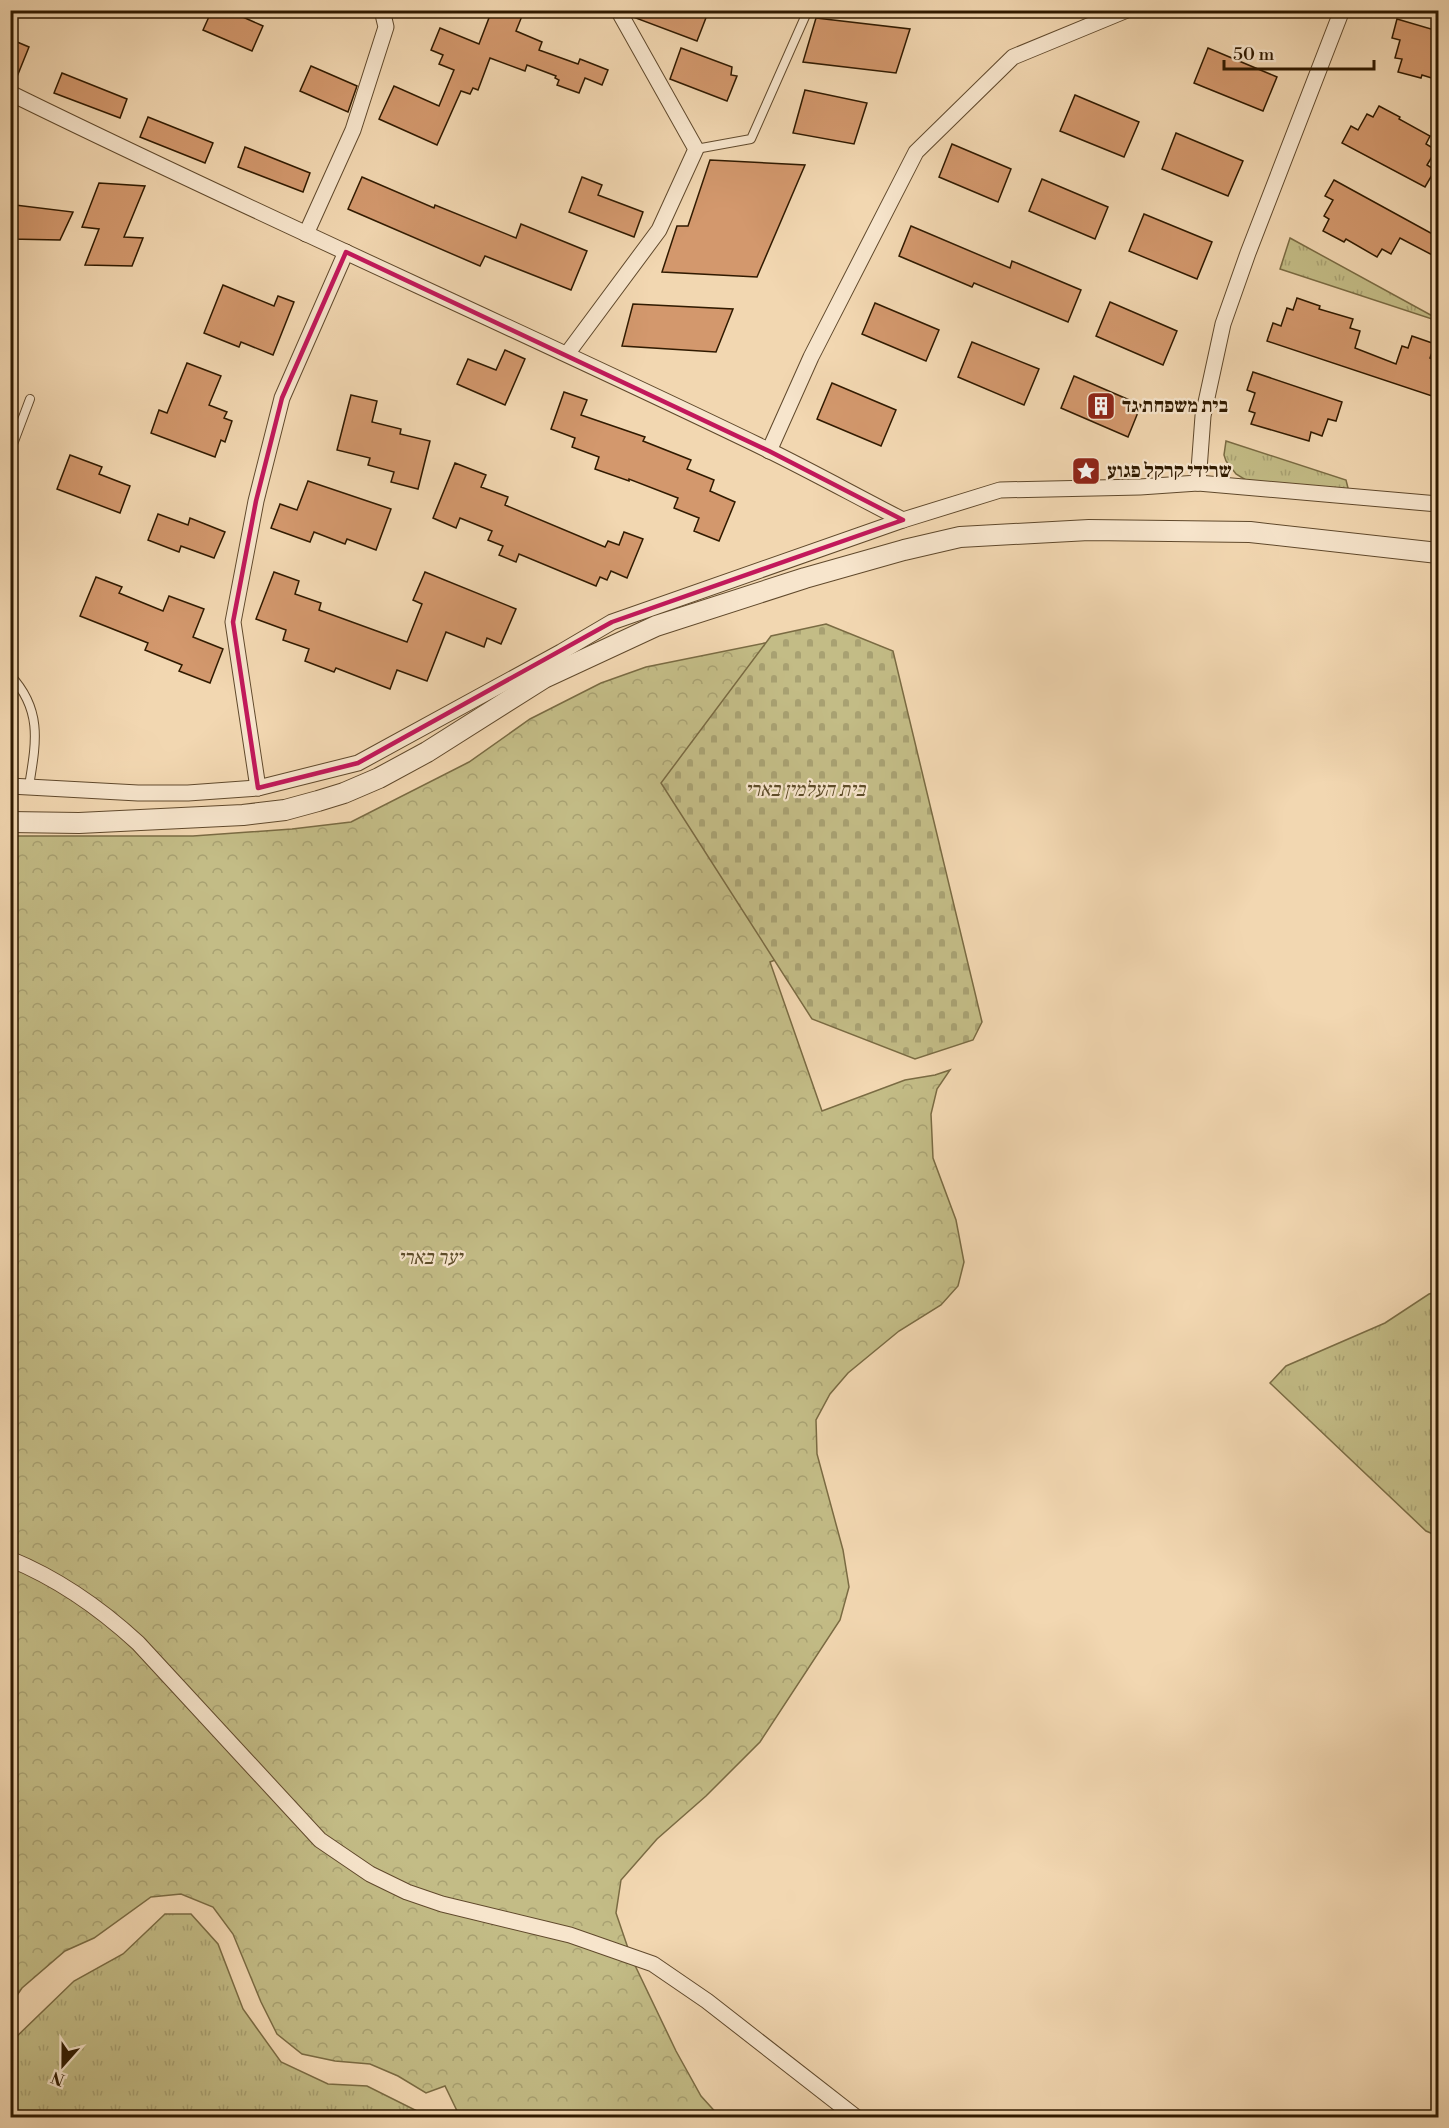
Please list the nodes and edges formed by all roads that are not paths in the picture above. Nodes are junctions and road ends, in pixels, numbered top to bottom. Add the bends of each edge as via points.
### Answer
1 (382, 10) edge
2 (618, 10) edge
3 (807, 10) edge
4 (1128, 10) edge
5 (1342, 10) edge
6 (10, 93) edge
7 (696, 149) junction
8 (306, 234) junction
9 (346, 252) junction
10 (567, 354) junction
11 (30, 399) dead end
12 (769, 451) junction
13 (10, 452) edge
14 (1198, 483) junction
15 (1438, 504) edge
16 (903, 520) junction
17 (1438, 552) edge
18 (10, 675) edge
19 (10, 786) edge
20 (29, 786) junction
21 (258, 788) junction
22 (10, 822) edge
23 (10, 1559) edge
24 (857, 2118) edge

1 - 8 street via 386,27 353,130
2 - 7 street
3 - 7 lane via 751,139
4 - 12 street via 1013,57 916,152 811,357
5 - 14 street via 1223,324 1203,416
6 - 8 street
7 - 10 street via 659,230
8 - 9 street
9 - 10 street
9 - 21 street via 282,398 256,501 234,622
10 - 12 street
11 - 13 lane
12 - 16 street
14 - 15 street
14 - 16 street via 1000,490
16 - 21 street via 612,622 358,763
17 - 22 street via 1250,532 1089,530 960,537 805,578 656,626 544,678 379,778 318,801 243,815 79,823
18 - 20 lane via 30,701 34,718 35,746
19 - 20 street
20 - 21 street via 138,792
23 - 24 street via 78,1594 110,1618 138,1643 320,1840 370,1874 442,1904 570,1935 653,1964 707,2001

